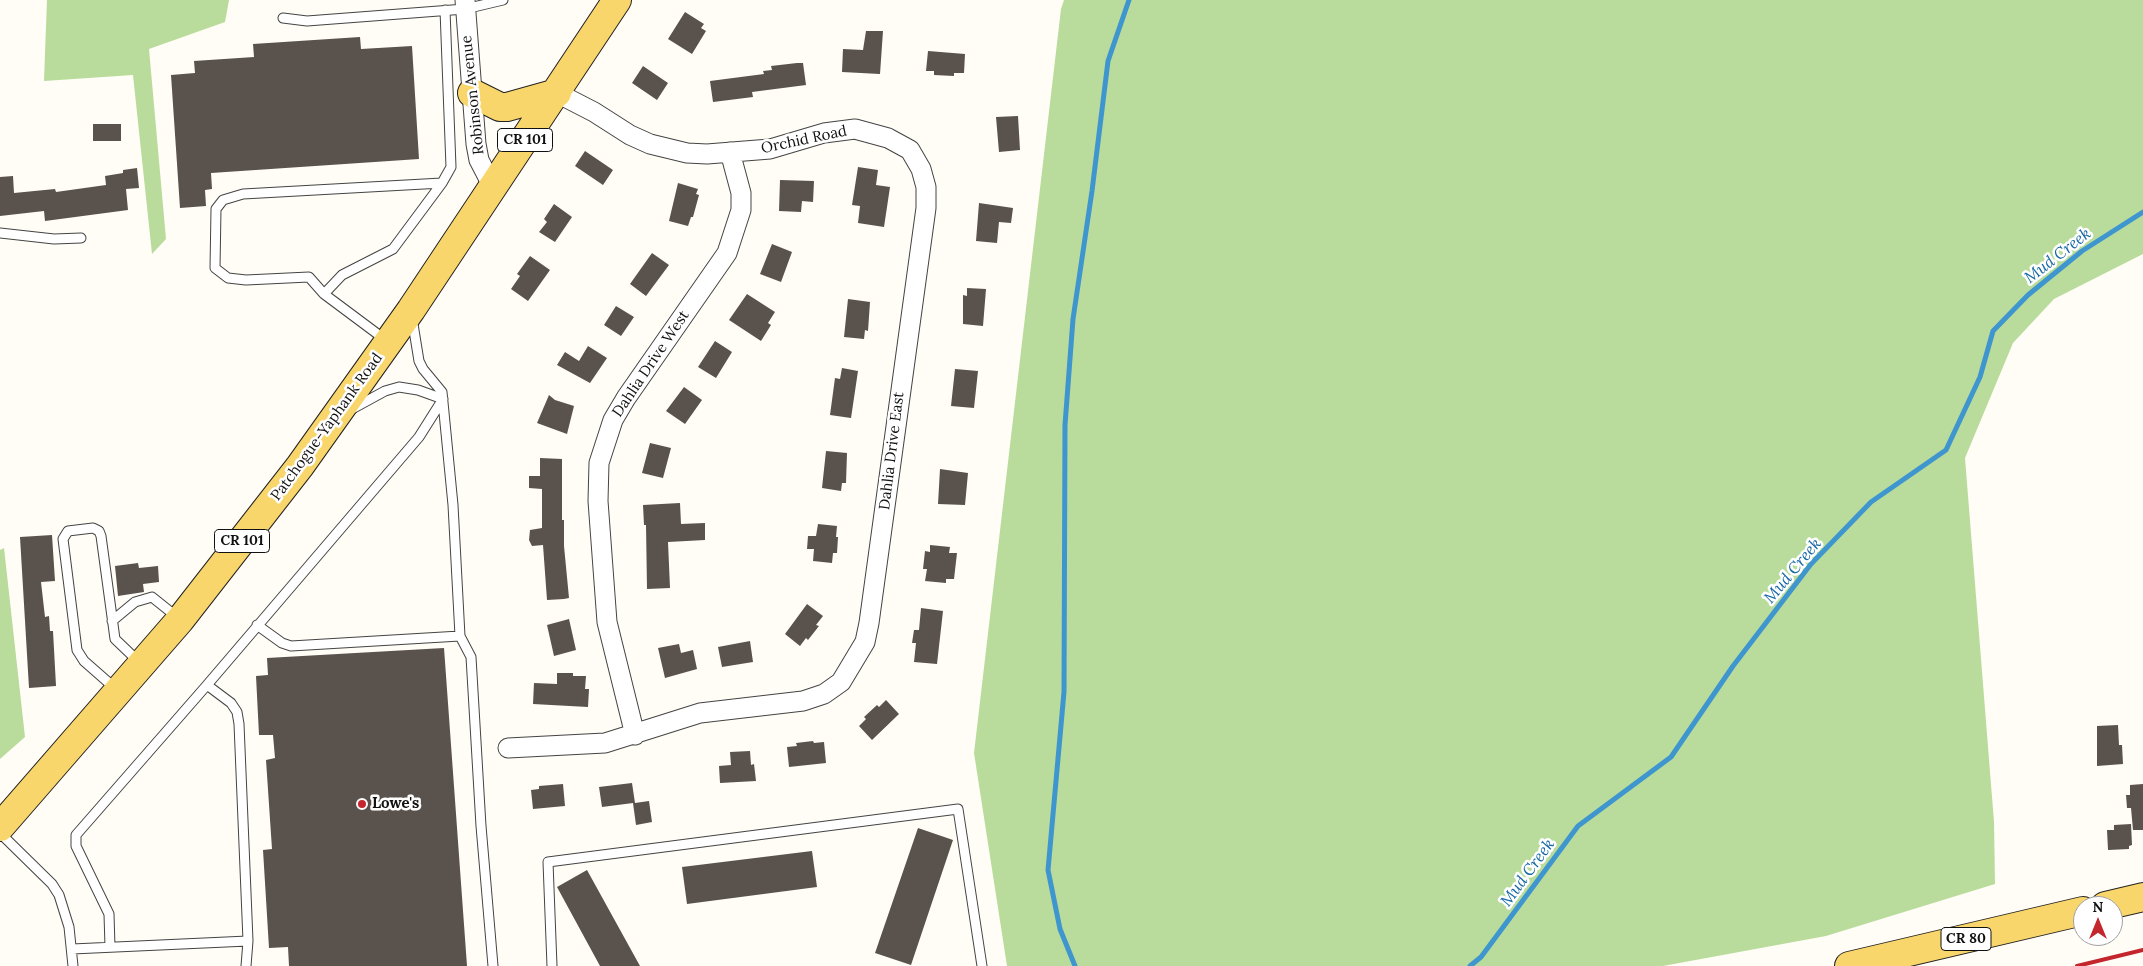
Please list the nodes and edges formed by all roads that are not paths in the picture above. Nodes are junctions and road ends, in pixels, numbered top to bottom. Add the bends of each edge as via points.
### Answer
1 (503, 0) edge
2 (617, 0) edge
3 (465, 4) edge
4 (446, 10) junction
5 (283, 18) dead end
6 (472, 93) junction
7 (557, 93) junction
8 (730, 152) junction
9 (442, 183) junction
10 (493, 187) junction
11 (0, 233) edge
12 (921, 237) joint
13 (81, 238) dead end
14 (324, 294) junction
15 (411, 310) junction
16 (389, 342) junction
17 (443, 399) junction
18 (337, 417) junction
19 (180, 620) junction
20 (112, 621) junction
21 (257, 625) junction
22 (460, 636) junction
23 (142, 665) junction
24 (207, 685) junction
25 (120, 691) junction
26 (635, 735) junction
27 (508, 748) dead end
28 (0, 827) edge
29 (0, 833) edge
30 (2143, 897) edge
31 (2123, 902) edge
32 (2073, 913) edge
33 (248, 941) junction
34 (110, 947) junction
35 (72, 949) junction
36 (74, 966) edge
37 (246, 966) edge
38 (493, 966) edge
39 (552, 966) edge
40 (982, 966) edge
41 (1849, 966) edge

1 - 3 lane
2 - 7 main road, Patchogue-Yaphank Road / CR 101
3 - 4 lane
3 - 6 street, Robinson Avenue
4 - 5 lane via 307,21
4 - 9 lane via 451,167
6 - 7 main road via 500,107 507,107
6 - 10 street, Robinson Avenue via 479,160
7 - 8 street, Orchid Road via 650,144 687,153
7 - 10 main road, Patchogue-Yaphank Road / CR 101
8 - 12 street, Orchid Road via 770,149 824,133 855,129 888,138 910,150 921,169 926,187 926,208
8 - 26 street, Dahlia Drive West via 741,210 726,253 626,398 614,420 599,463 598,501 607,622
9 - 14 lane via 392,249 342,275
9 - 14 lane via 243,194 223,200 216,209 215,268 228,278 246,280 309,277
10 - 15 main road, Patchogue-Yaphank Road / CR 101
11 - 13 lane via 54,239
12 - 26 street, Dahlia Drive East via 869,623 854,663 841,682 824,694 803,701 700,713
14 - 16 lane
15 - 16 main road, Patchogue-Yaphank Road / CR 101
15 - 17 lane via 419,361 442,392
16 - 18 main road, Patchogue-Yaphank Road / CR 101
17 - 18 lane via 399,387
17 - 21 lane via 419,437
17 - 22 lane
18 - 19 main road, Patchogue-Yaphank Road / CR 101
19 - 20 lane via 152,597 135,602
19 - 23 main road, Patchogue-Yaphank Road / CR 101
20 - 23 lane via 117,643
20 - 25 lane via 99,531 94,528 68,531 63,539 77,650 84,662
21 - 22 lane via 291,646
21 - 24 lane
22 - 38 lane via 471,657
23 - 25 main road, Patchogue-Yaphank Road / CR 101
24 - 33 lane via 231,703 239,724
24 - 34 lane via 76,835 76,846 109,914
25 - 28 main road, Patchogue-Yaphank Road / CR 101
26 - 27 street, Dahlia Drive East via 606,743
29 - 35 lane via 52,884 64,910
30 - 31 main road
32 - 41 main road, CR 80
33 - 34 lane
33 - 37 lane
34 - 35 lane
35 - 36 lane
39 - 40 lane via 548,862 958,809

